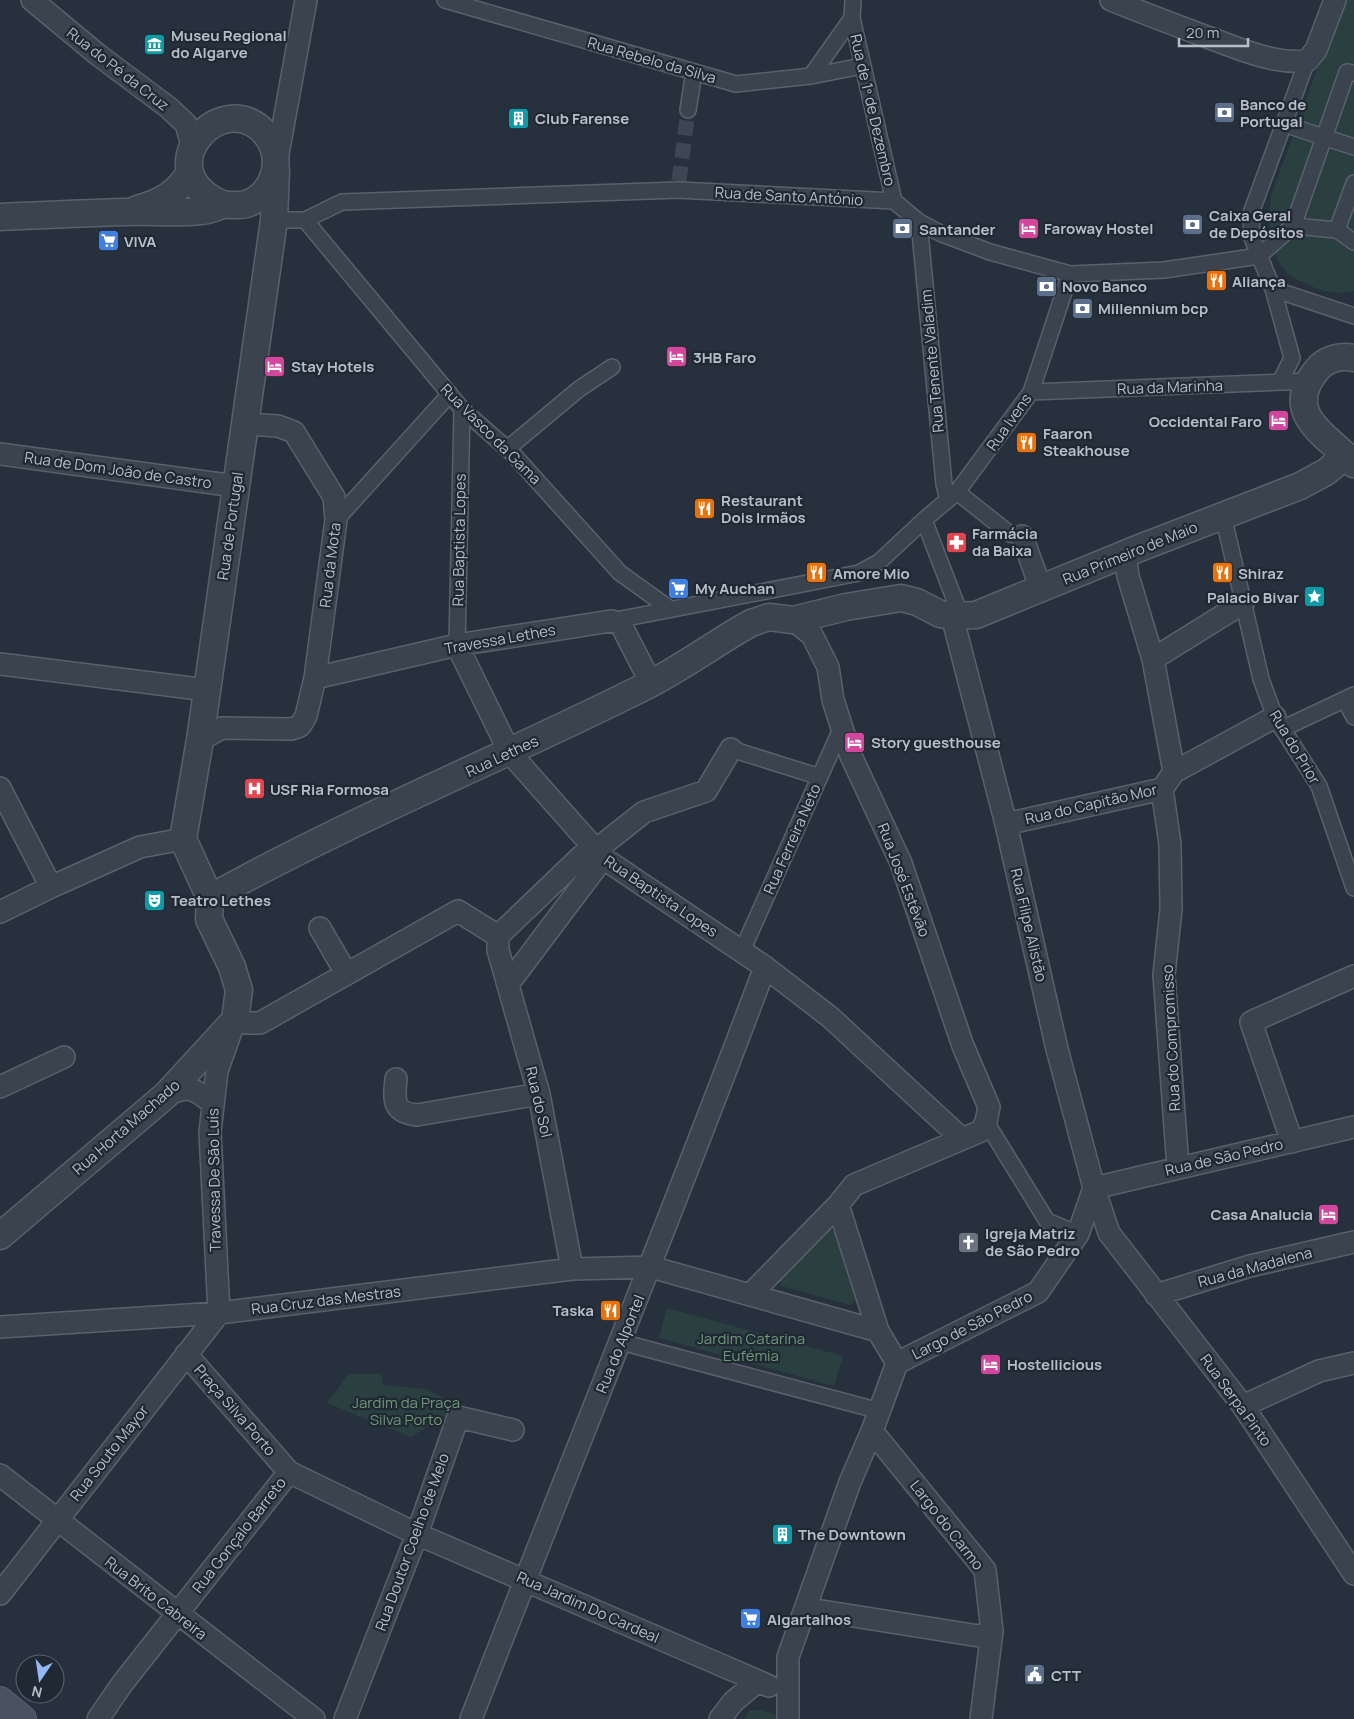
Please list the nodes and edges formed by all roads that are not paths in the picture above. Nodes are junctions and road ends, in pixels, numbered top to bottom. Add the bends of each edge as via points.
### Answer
1 (32, 0) edge
2 (306, 0) edge
3 (445, 0) edge
4 (853, 0) edge
5 (1111, 0) edge
6 (1335, 0) edge
7 (852, 18) junction
8 (1307, 61) junction
9 (862, 66) junction
10 (694, 72) junction
11 (1354, 73) edge
12 (811, 76) junction
13 (688, 110) tunnel mouth
14 (1284, 124) junction
15 (1324, 137) junction
16 (192, 145) junction
17 (1354, 147) edge
18 (276, 165) junction
19 (190, 172) junction
20 (1354, 183) edge
21 (894, 201) junction
22 (224, 205) junction
23 (127, 212) junction
24 (0, 217) edge
25 (277, 217) junction
26 (305, 220) junction
27 (919, 222) junction
28 (1293, 226) junction
29 (1337, 230) junction
30 (1354, 242) edge
31 (1259, 256) junction
32 (1070, 274) junction
33 (1273, 289) junction
34 (1354, 316) edge
35 (1354, 358) edge
36 (612, 367) dead end
37 (1310, 381) junction
38 (1280, 382) junction
39 (1031, 392) junction
40 (450, 394) junction
41 (462, 409) junction
42 (244, 424) junction
43 (1311, 424) junction
44 (507, 449) junction
45 (0, 454) edge
46 (1350, 457) edge
47 (1306, 483) junction
48 (235, 486) junction
49 (953, 496) junction
50 (1223, 515) junction
51 (336, 520) junction
52 (924, 520) junction
53 (1022, 536) joint
54 (1125, 554) junction
55 (1041, 589) junction
56 (1243, 603) junction
57 (669, 608) junction
58 (955, 611) junction
59 (793, 620) junction
60 (611, 621) junction
61 (457, 645) junction
62 (1153, 659) junction
63 (0, 664) edge
64 (315, 678) junction
65 (651, 683) junction
66 (207, 690) junction
67 (1349, 697) edge
68 (1354, 717) edge
69 (1279, 723) junction
70 (842, 727) junction
71 (200, 740) junction
72 (731, 749) joint
73 (510, 753) junction
74 (820, 777) junction
75 (1168, 781) junction
76 (0, 788) edge
77 (1006, 824) junction
78 (183, 839) junction
79 (597, 852) junction
80 (51, 887) junction
81 (1354, 888) edge
82 (210, 898) junction
83 (0, 912) edge
84 (320, 928) dead end
85 (498, 936) junction
86 (742, 951) junction
87 (765, 967) junction
88 (346, 973) junction
89 (1354, 976) edge
90 (508, 983) junction
91 (235, 1020) junction
92 (64, 1057) dead end
93 (396, 1079) dead end
94 (0, 1087) edge
95 (539, 1094) junction
96 (166, 1096) junction
97 (212, 1103) junction
98 (986, 1122) junction
99 (1354, 1127) edge
100 (961, 1138) junction
101 (1292, 1142) junction
102 (1178, 1168) junction
103 (1094, 1188) junction
104 (838, 1204) junction
105 (1109, 1233) joint
106 (1078, 1234) junction
107 (0, 1236) edge
108 (1354, 1242) edge
109 (651, 1266) junction
110 (572, 1269) junction
111 (750, 1294) junction
112 (1156, 1295) junction
113 (219, 1313) junction
114 (0, 1327) edge
115 (878, 1331) junction
116 (621, 1342) junction
117 (186, 1354) junction
118 (1354, 1363) edge
119 (897, 1364) junction
120 (1243, 1406) junction
121 (876, 1421) junction
122 (513, 1430) dead end
123 (289, 1472) junction
124 (0, 1475) edge
125 (56, 1520) junction
126 (417, 1534) junction
127 (1353, 1571) edge
128 (525, 1579) junction
129 (0, 1594) edge
130 (804, 1612) junction
131 (177, 1614) junction
132 (992, 1631) junction
133 (758, 1682) junction
134 (0, 1701) edge
135 (788, 1710) edge
136 (22, 1719) edge
137 (98, 1719) edge
138 (314, 1719) edge
139 (345, 1719) edge
140 (471, 1719) edge
141 (720, 1719) edge
142 (981, 1719) edge

1 - 16 street, Rua do Pé da Cruz via 169,108 186,124
2 - 18 street
3 - 10 street, Rua Rebelo da Silva
4 - 7 street, Rua de 1º de Dezembro
5 - 8 street via 1274,60
6 - 8 street via 1316,50
7 - 9 street, Rua de 1º de Dezembro
7 - 12 street
8 - 14 street
9 - 12 street, Rua Rebelo da Silva
9 - 21 street, Rua de 1º de Dezembro
10 - 12 street, Rua Rebelo da Silva via 736,84
10 - 13 street
11 - 15 street via 1346,72
14 - 15 street
14 - 31 street via 1251,213 1252,238
15 - 17 street
15 - 28 street
16 - 18 street via 201,132 214,123 232,119 246,121 267,136
16 - 19 street
18 - 22 street via 271,183 262,195 250,203
18 - 25 street, Rua de Portugal
19 - 22 street via 197,188 209,199
19 - 23 street via 182,186 155,205
20 - 29 street
21 - 26 street, Rua de Santo António via 678,185 342,202
21 - 27 street
22 - 23 street via 173,214
23 - 24 street
25 - 26 street
25 - 42 street, Rua de Portugal
26 - 40 street, Rua Vasco da Gama
27 - 32 street via 990,252
27 - 49 street, Rua Tenente Valadim via 944,484
28 - 29 street
28 - 31 street
29 - 30 street
31 - 32 street via 1164,270
31 - 33 street
32 - 39 street, Rua Ivens
33 - 34 street
33 - 38 street via 1292,358
35 - 37 street via 1335,358 1324,363
36 - 44 street via 579,389
37 - 38 street, Rua da Marinha
37 - 43 street via 1305,390 1304,410
38 - 39 street, Rua da Marinha
39 - 49 street, Rua Ivens
40 - 41 street, Rua Vasco da Gama
40 - 51 street
41 - 44 street, Rua Vasco da Gama
41 - 61 street, Rua Baptista Lopes
42 - 48 street, Rua de Portugal
42 - 51 street, Rua da Mota via 278,426 294,432 334,497
43 - 46 street
43 - 47 street via 1317,444 1316,466
44 - 57 street, Rua Vasco da Gama via 620,573
45 - 48 street, Rua de Dom João de Castro
46 - 47 street, Rua Primeiro de Maio
47 - 50 street, Rua Primeiro de Maio
48 - 66 street, Rua de Portugal
49 - 52 street, Rua Ivens
49 - 53 street via 1010,534
50 - 54 street, Rua Primeiro de Maio
50 - 56 street, Rua do Prior
51 - 64 street, Rua da Mota
52 - 57 street, Rua Ivens via 879,562 859,573
52 - 58 street
53 - 55 street
54 - 55 street, Rua Primeiro de Maio
54 - 62 street, Rua do Compromisso via 1128,576
55 - 58 street, Rua Primeiro de Maio via 976,615
56 - 62 street
56 - 69 street, Rua do Prior via 1261,679
57 - 60 street, Rua Ivens
58 - 59 street, Rua Lethes via 940,614 901,598
58 - 77 street, Rua Filipe Alistão
59 - 65 street, Rua Lethes via 770,617 751,623
59 - 70 street, Rua José Estêvão via 812,634 828,667 833,700
60 - 61 street, Travessa Lethes
60 - 65 street via 620,623
61 - 64 street, Travessa Lethes
61 - 73 street, Rua Baptista Lopes
62 - 75 street, Rua do Compromisso
63 - 66 street
64 - 71 street, Rua da Mota via 306,716 300,726 291,729 222,728
65 - 73 street, Rua Lethes
66 - 71 street, Rua de Portugal
67 - 68 street
67 - 69 street
69 - 75 street, Rua do Capitão Mor
69 - 81 street, Rua do Prior via 1319,786
70 - 74 street, Rua Ferreira Neto
70 - 98 street, Rua José Estêvão via 851,756 900,863 963,1046 989,1106
71 - 78 street, Rua de Portugal
72 - 74 street
72 - 79 street via 706,791 644,812
73 - 79 street, Rua Baptista Lopes
73 - 82 street, Rua Lethes via 281,859
74 - 86 street, Rua Ferreira Neto
75 - 77 street, Rua do Capitão Mor
75 - 102 street, Rua do Compromisso via 1171,909 1164,975
76 - 80 street
77 - 103 street, Rua Filipe Alistão via 1057,1049
78 - 80 street via 140,847
78 - 82 street
79 - 85 street
79 - 86 street, Rua Baptista Lopes
79 - 90 street
80 - 83 street
82 - 91 street via 208,919 232,967 238,990
84 - 88 street
85 - 88 street via 458,911
85 - 90 street, Rua do Sol via 498,950
86 - 87 street, Rua Baptista Lopes
87 - 100 street, Rua Baptista Lopes via 830,1016
87 - 109 street, Rua do Alportel
88 - 91 street via 260,1023
89 - 101 street via 1251,1022
90 - 95 street, Rua do Sol
91 - 96 street, Rua Horta Machado
91 - 97 street, Travessa De São Luís via 217,1071
92 - 94 street
93 - 95 street via 394,1096 404,1114 417,1115
95 - 110 street, Rua do Sol
96 - 97 street via 184,1088 198,1091
96 - 107 street, Rua Horta Machado
97 - 113 street, Travessa De São Luís via 210,1140
98 - 100 street via 981,1131
98 - 106 street via 1047,1221
99 - 101 street, Rua de São Pedro
100 - 104 street via 854,1185
101 - 102 street, Rua de São Pedro
102 - 103 street, Rua de São Pedro
103 - 105 street, Rua Filipe Alistão
103 - 106 street, Largo de São Pedro
104 - 111 street
104 - 115 street
105 - 112 street, Rua Serpa Pinto
106 - 119 street, Largo de São Pedro via 1038,1292
108 - 112 street, Rua da Madalena via 1250,1266
109 - 110 street, Rua Cruz das Mestras
109 - 111 street
109 - 116 street, Rua do Alportel
110 - 113 street, Rua Cruz das Mestras
111 - 115 street
112 - 120 street, Rua Serpa Pinto
113 - 114 street, Rua Cruz das Mestras
113 - 117 street, Rua Souto Mayor
115 - 119 street
116 - 121 street
116 - 128 street, Rua do Alportel
117 - 123 street, Praça Silva Porto
117 - 125 street, Rua Souto Mayor
118 - 120 street via 1319,1371
119 - 121 street
120 - 127 street, Rua Serpa Pinto
121 - 130 street via 850,1482
121 - 132 street, Largo do Carmo via 985,1570
122 - 126 street, Rua Doutor Coelho de Melo via 458,1417
123 - 126 street, Praça Silva Porto
123 - 131 street, Rua Gonçalo Barreto
124 - 125 street, Rua Brito Cabreira
125 - 129 street, Rua Souto Mayor
125 - 131 street, Rua Brito Cabreira
126 - 128 street, Rua Jardim Do Cardeal
126 - 139 street, Rua Doutor Coelho de Melo
128 - 133 street, Rua Jardim Do Cardeal
128 - 140 street, Rua do Alportel
130 - 132 street via 822,1611 979,1636
130 - 135 street via 788,1657
131 - 137 street, Rua Gonçalo Barreto
131 - 138 street, Rua Brito Cabreira
132 - 142 street, Largo do Carmo
133 - 135 street via 776,1690
133 - 141 street via 733,1702
134 - 136 main road

